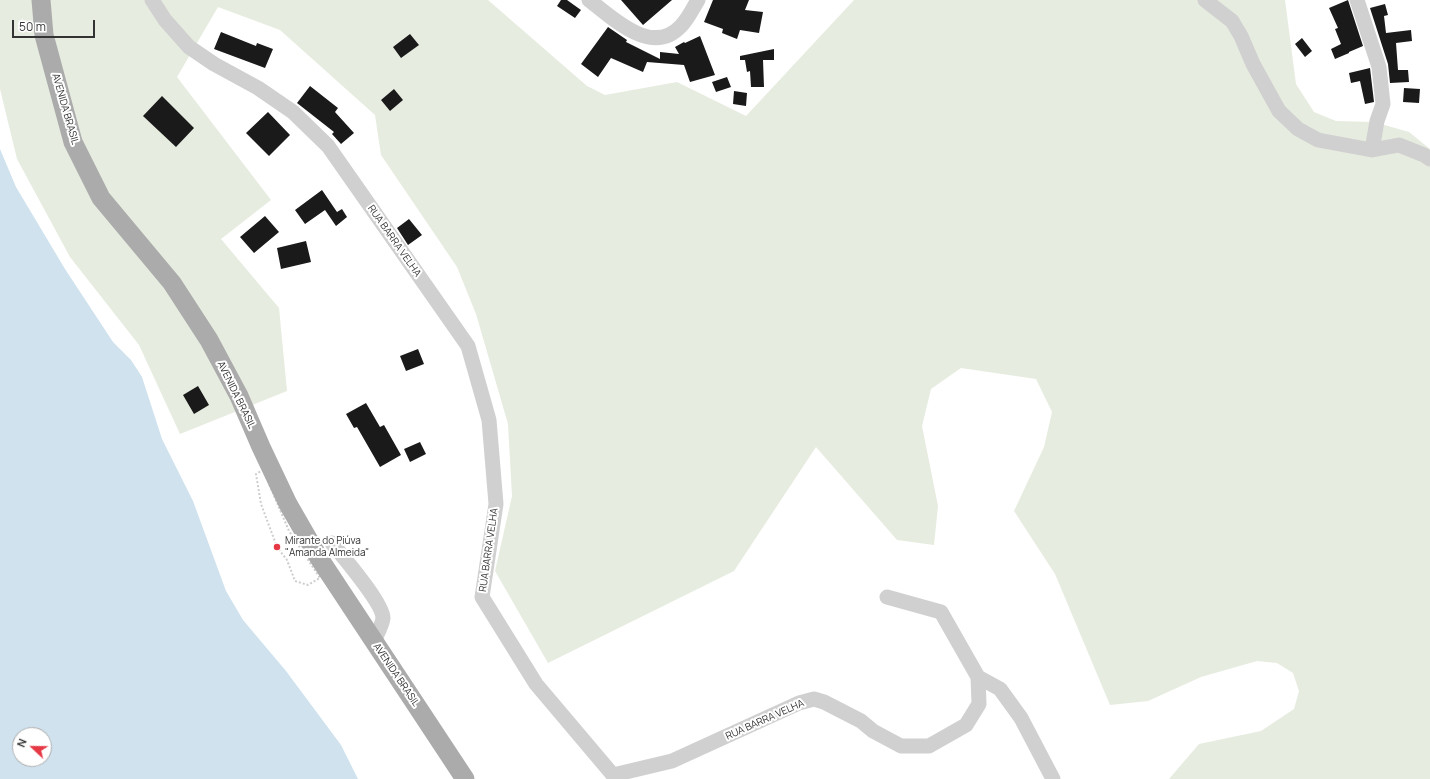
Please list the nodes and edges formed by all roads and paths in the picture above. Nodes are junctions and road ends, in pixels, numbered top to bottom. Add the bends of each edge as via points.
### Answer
1 (41, 0) edge
2 (152, 0) edge
3 (589, 0) edge
4 (698, 0) edge
5 (1205, 0) edge
6 (1357, 0) edge
7 (1372, 150) junction
8 (1430, 159) edge
9 (263, 470) dead end
10 (332, 543) dead end
11 (320, 578) dead end
12 (887, 597) dead end
13 (374, 641) junction
14 (978, 677) junction
15 (614, 777) edge
16 (465, 779) edge
17 (1053, 779) edge

1 - 13 main road, AVENIDA BRASIL via 44,35 72,142 97,191 172,283 209,340 239,396 288,504 319,558
2 - 15 street, RUA BARRA VELHA via 165,20 189,47 293,112 328,146 468,346 489,420 496,504 482,597 536,684
3 - 4 street via 624,28 648,38 666,38 676,31 683,25
5 - 7 street via 1232,21 1279,111 1298,129 1318,140
6 - 7 street via 1379,67 1383,104
7 - 8 street via 1399,145
9 - 11 path via 256,474 261,504 277,547 287,560 295,581 308,584
10 - 13 street via 378,604 383,616 382,625
12 - 14 street, RUA BARRA VELHA via 941,612
13 - 16 main road, AVENIDA BRASIL
14 - 15 street, RUA BARRA VELHA via 979,704 966,725 929,746 901,746 873,731 861,721 814,699 798,703 672,761
14 - 17 street via 1000,688 1021,718

